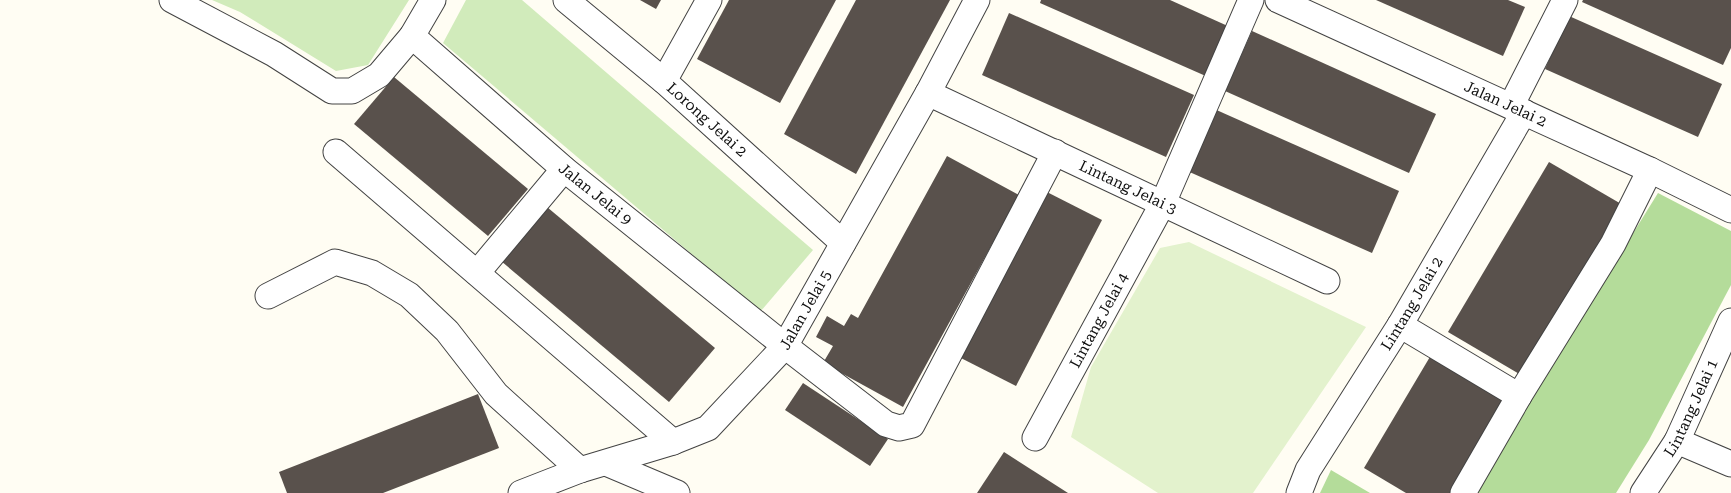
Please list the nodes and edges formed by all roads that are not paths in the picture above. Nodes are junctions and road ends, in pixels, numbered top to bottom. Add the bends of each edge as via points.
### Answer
1 (172, 0) edge
2 (433, 0) edge
3 (566, 0) edge
4 (708, 0) edge
5 (977, 0) edge
6 (1250, 0) edge
7 (1565, 0) edge
8 (1286, 2) edge
9 (412, 36) junction
10 (664, 81) junction
11 (928, 93) junction
12 (1518, 109) junction
13 (336, 152) dead end
14 (1054, 152) junction
15 (564, 169) junction
16 (1650, 170) junction
17 (1163, 203) junction
18 (1731, 210) edge
19 (843, 243) junction
20 (477, 273) junction
21 (1327, 281) dead end
22 (268, 296) dead end
23 (1731, 321) edge
24 (1400, 325) junction
25 (786, 346) junction
26 (1518, 396) junction
27 (1035, 438) dead end
28 (1677, 440) junction
29 (673, 442) junction
30 (606, 463) junction
31 (1731, 464) edge
32 (580, 470) junction
33 (521, 493) edge
34 (677, 493) edge
35 (1299, 493) edge
36 (1463, 493) edge
37 (1643, 493) edge

1 - 9 street via 274,54 332,91 352,91 379,75
2 - 9 street
3 - 10 street, Lorong Jelai 2
4 - 10 street
5 - 11 street, Jalan Jelai 5
6 - 17 street, Lintang Jelai 4
7 - 12 street, Lintang Jelai 2
8 - 12 street, Jalan Jelai 2
9 - 15 street, Jalan Jelai 9
10 - 19 street, Lorong Jelai 2
11 - 14 street, Lintang Jelai 3
11 - 19 street, Jalan Jelai 5
12 - 16 street, Jalan Jelai 2
12 - 24 street, Lintang Jelai 2
13 - 20 street
14 - 17 street, Lintang Jelai 3
14 - 25 street, Jalan Jelai 9 via 912,425 899,428 886,424
15 - 20 street
15 - 25 street, Jalan Jelai 9
16 - 18 street, Jalan Jelai 2
16 - 26 street via 1613,244
17 - 21 street, Lintang Jelai 3
17 - 27 street, Lintang Jelai 4
19 - 25 street, Jalan Jelai 5
20 - 29 street
22 - 32 street via 336,262 372,273 409,295 447,331 496,394
23 - 28 street, Lintang Jelai 1
24 - 26 street
24 - 35 street, Lintang Jelai 2 via 1308,470
25 - 29 street, Jalan Jelai 5 via 708,428
26 - 36 street
28 - 31 street
28 - 37 street, Lintang Jelai 1
29 - 30 street, Jalan Jelai 5
30 - 32 street, Jalan Jelai 5
30 - 34 street
32 - 33 street, Jalan Jelai 5

